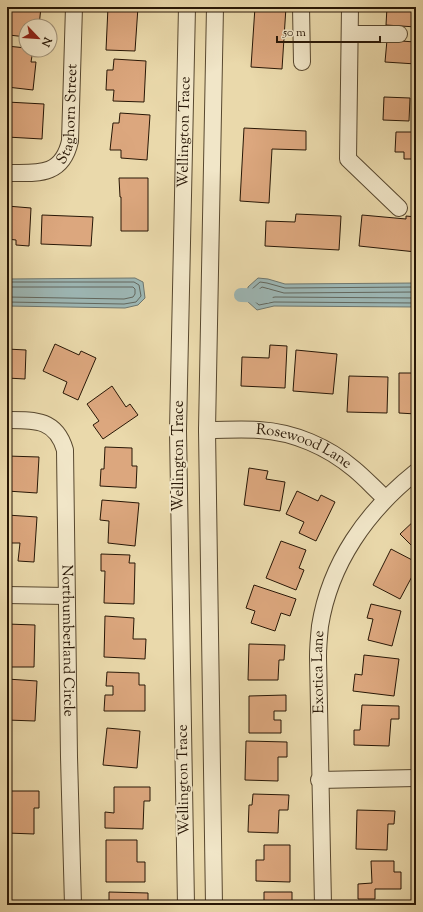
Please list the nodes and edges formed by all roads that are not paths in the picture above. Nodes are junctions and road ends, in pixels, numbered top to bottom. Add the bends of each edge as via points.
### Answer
1 (74, 7) edge
2 (187, 7) edge
3 (215, 7) edge
4 (302, 7) edge
5 (350, 7) edge
6 (350, 34) junction
7 (399, 34) dead end
8 (302, 62) dead end
9 (7, 173) edge
10 (399, 208) dead end
11 (7, 420) edge
12 (207, 430) junction
13 (416, 472) edge
14 (385, 498) junction
15 (7, 595) edge
16 (66, 596) junction
17 (416, 778) edge
18 (319, 780) junction
19 (73, 905) edge
20 (186, 905) edge
21 (214, 905) edge
22 (323, 905) edge

1 - 9 street, Staghorn Street via 70,141 67,151 62,160 45,172
2 - 20 street, Wellington Trace via 178,431
3 - 12 street, Wellington Trace
4 - 8 street
5 - 6 street
6 - 7 street
6 - 10 street via 348,159
11 - 16 street, Northumberland Circle via 32,420 48,425 62,440 65,450
12 - 14 street, Rosewood Lane via 260,430 305,440 336,455
12 - 21 street, Wellington Trace
13 - 14 street, Exotica Lane
14 - 18 street, Exotica Lane via 353,539 338,566 322,618 318,656
15 - 16 street
16 - 19 street, Northumberland Circle
17 - 18 street
18 - 22 street, Exotica Lane

